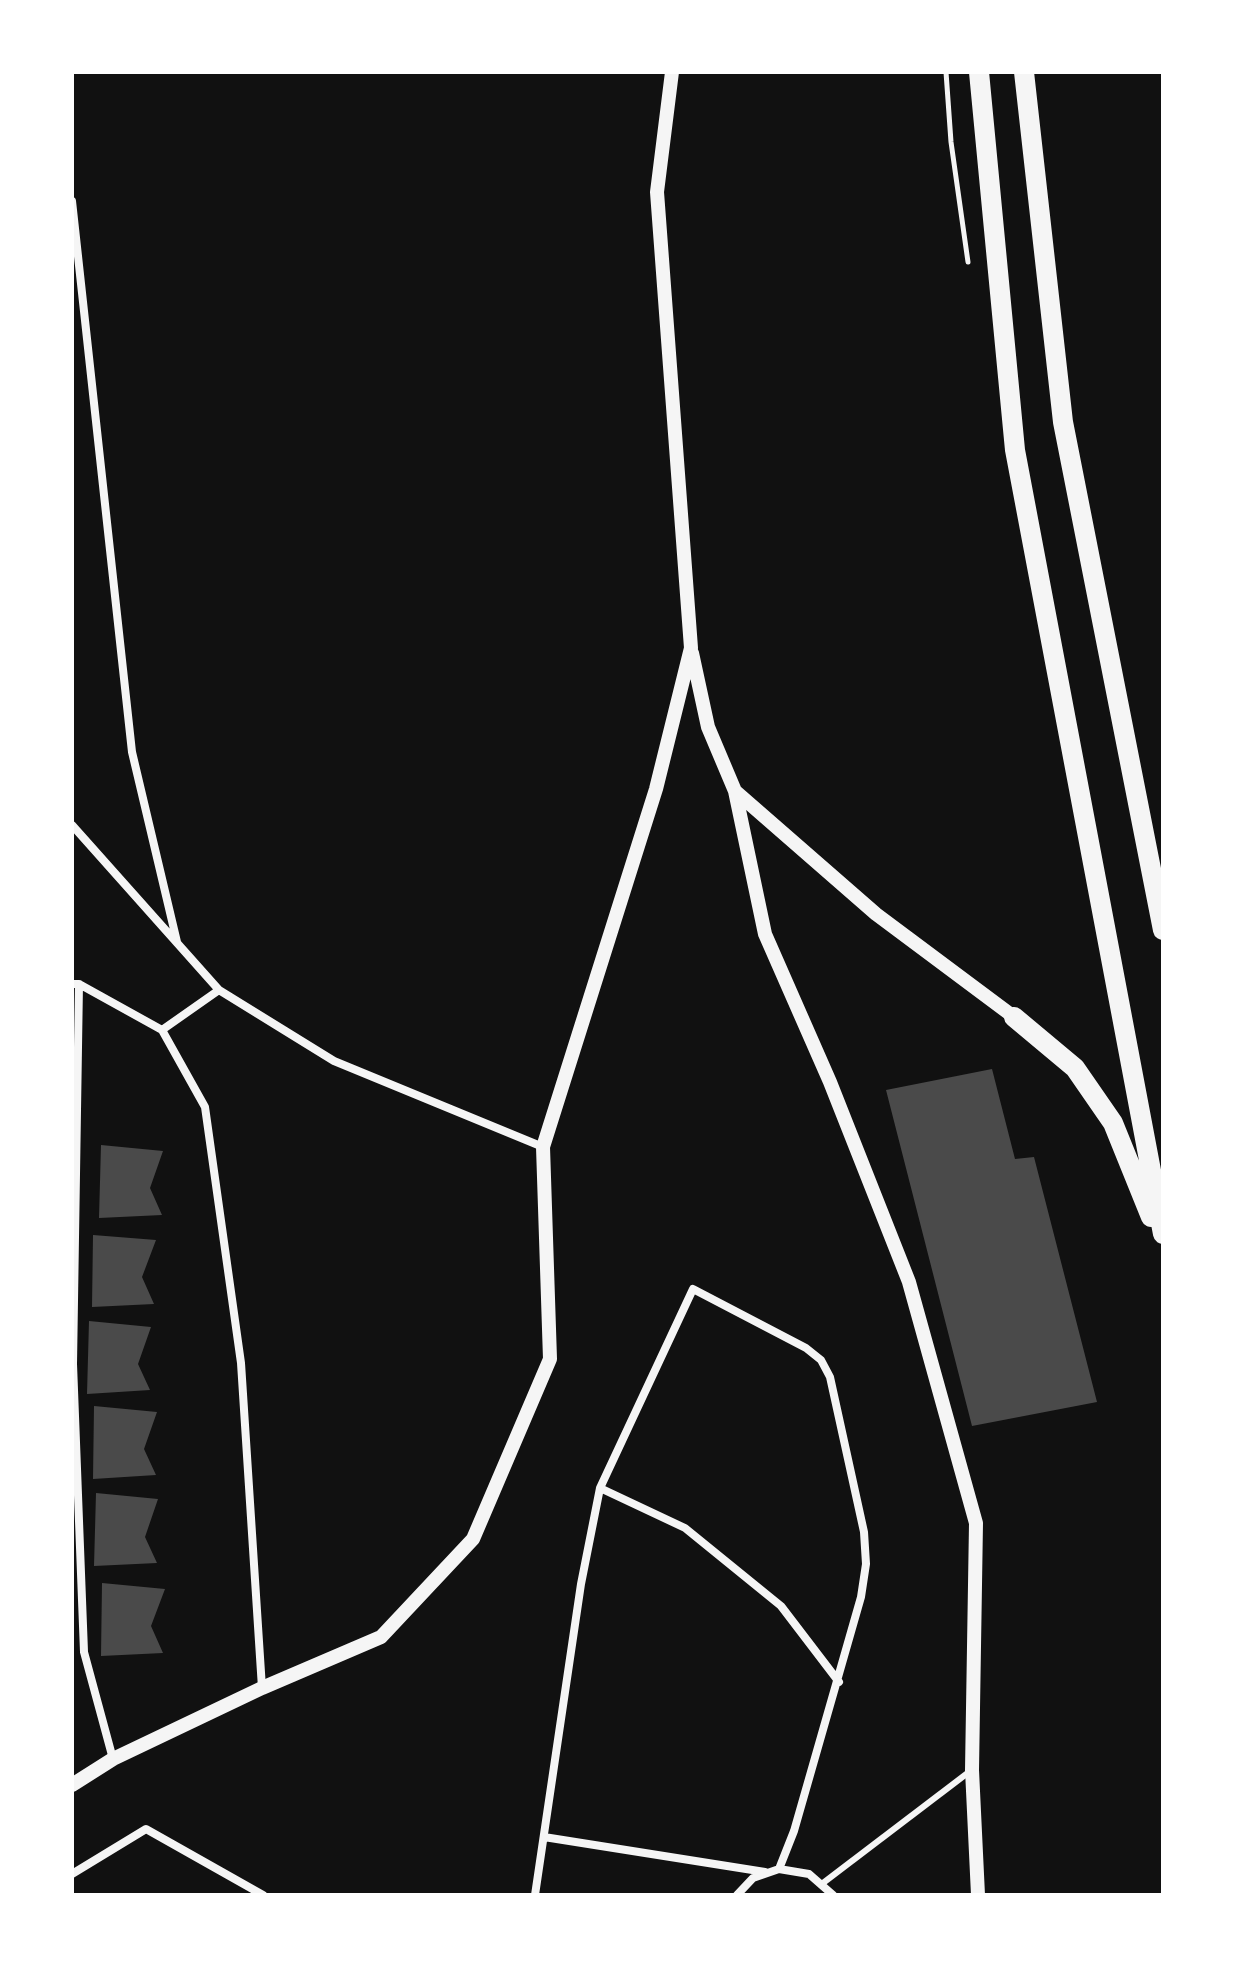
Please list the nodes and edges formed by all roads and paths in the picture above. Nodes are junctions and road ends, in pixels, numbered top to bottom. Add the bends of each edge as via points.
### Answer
1 (672, 72) edge
2 (979, 72) edge
3 (1024, 72) edge
4 (72, 201) edge
5 (691, 648) junction
6 (735, 791) junction
7 (72, 825) edge
8 (1163, 930) edge
9 (177, 942) junction
10 (76, 984) edge
11 (219, 990) junction
12 (1014, 1017) joint
13 (162, 1030) junction
14 (543, 1147) junction
15 (1163, 1234) edge
16 (1163, 1247) edge
17 (600, 1488) junction
18 (839, 1682) junction
19 (262, 1688) junction
20 (113, 1759) junction
21 (972, 1770) junction
22 (72, 1785) edge
23 (544, 1837) junction
24 (779, 1869) junction
25 (765, 1872) junction
26 (72, 1874) edge
27 (823, 1883) junction
28 (263, 1895) edge
29 (535, 1895) edge
30 (737, 1895) edge
31 (833, 1895) edge
32 (978, 1895) edge

1 - 5 street via 657,192
2 - 15 main road via 1015,450
3 - 8 main road via 1063,422
4 - 9 street via 132,752
5 - 6 street via 708,727
5 - 14 street via 656,789
6 - 12 street via 876,914
6 - 21 street via 765,934 909,1282 976,1523
7 - 9 street
9 - 11 street
10 - 13 street
10 - 20 street via 73,1364 83,1636
11 - 13 street
11 - 14 street via 334,1061
12 - 16 main road via 1075,1068 1113,1123
13 - 19 street via 205,1107 241,1363
14 - 19 street via 550,1359 473,1539 381,1637
17 - 18 street via 685,1528 757,1586 781,1606
17 - 18 street via 693,1289 821,1360 830,1377 864,1532 866,1564
17 - 23 street
18 - 24 street
19 - 20 street
20 - 22 street
21 - 27 lane
21 - 32 street
23 - 25 street
23 - 29 street
24 - 25 street
24 - 27 street via 809,1874
25 - 30 street
26 - 28 street via 146,1829
27 - 31 street

